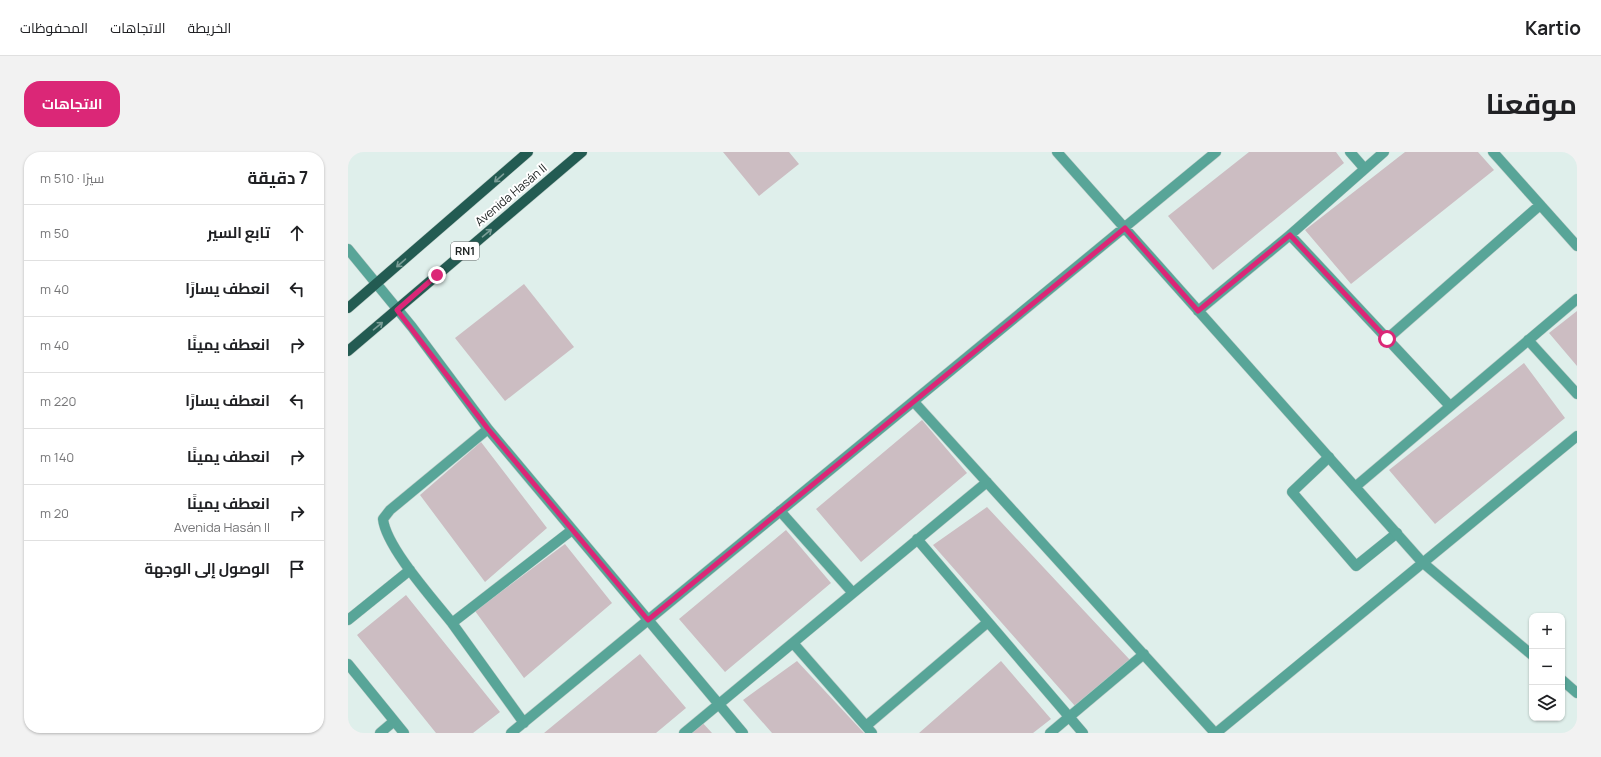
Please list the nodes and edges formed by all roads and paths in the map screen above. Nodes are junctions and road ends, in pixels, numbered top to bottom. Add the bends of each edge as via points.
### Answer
1 (528, 152) edge
2 (582, 152) edge
3 (1057, 152) edge
4 (1216, 152) edge
5 (1350, 152) edge
6 (1384, 152) edge
7 (1493, 152) edge
8 (1364, 168) junction
9 (1540, 205) junction
10 (1125, 228) junction
11 (1290, 235) junction
12 (1577, 246) edge
13 (348, 249) edge
14 (377, 284) junction
15 (1577, 299) edge
16 (348, 308) edge
17 (397, 310) junction
18 (1198, 311) junction
19 (1387, 339) junction
20 (1528, 340) junction
21 (348, 351) edge
22 (1577, 394) edge
23 (914, 402) junction
24 (1450, 406) junction
25 (488, 429) junction
26 (1577, 436) edge
27 (1329, 457) junction
28 (987, 482) junction
29 (1355, 486) junction
30 (780, 511) junction
31 (572, 530) junction
32 (1397, 533) junction
33 (917, 539) junction
34 (1422, 562) junction
35 (410, 570) junction
36 (853, 593) junction
37 (348, 620) edge
38 (648, 620) junction
39 (988, 622) junction
40 (452, 623) junction
41 (793, 643) junction
42 (1529, 652) edge
43 (1144, 654) junction
44 (348, 664) edge
45 (1565, 683) edge
46 (1577, 693) edge
47 (719, 704) junction
48 (1069, 717) junction
49 (393, 722) junction
50 (524, 723) junction
51 (869, 730) edge
52 (380, 733) edge
53 (404, 733) edge
54 (511, 733) edge
55 (684, 733) edge
56 (743, 733) edge
57 (1050, 733) edge
58 (1083, 733) edge
59 (1216, 733) edge

1 -> 14 main road, Avenida Hasán II / RN1
17 -> 2 main road, Avenida Hasán II / RN1
3 - 10 street
4 - 10 street
5 - 8 street
6 - 8 street
7 - 9 street
8 - 11 street
9 - 12 street
9 - 19 street
10 - 18 street
10 - 23 street
11 - 18 street
11 - 19 street
13 - 14 street
14 - 16 main road, Avenida Hasán II / RN1
14 - 17 street
15 - 20 street
21 -> 17 main road, Avenida Hasán II / RN1
17 - 25 street
18 - 27 street
19 - 24 street
20 - 22 street
20 - 24 street
23 - 28 street
23 - 30 street
24 - 29 street
25 - 31 street
25 - 35 street via 390,510 383,520 384,530
26 - 34 street
27 - 29 street
27 - 32 street via 1292,492 1356,566
28 - 33 street
28 - 43 street
29 - 32 street
30 - 36 street
30 - 38 street
31 - 38 street
31 - 40 street
32 - 34 street
33 - 36 street
33 - 39 street
34 - 42 street
34 - 59 street
35 - 37 street
35 - 40 street
36 - 41 street
38 - 47 street
38 - 50 street
39 - 48 street
39 - 51 street
40 - 50 street
41 - 47 street
41 - 51 street
43 - 48 street
43 - 59 street
44 - 49 street
45 - 46 street
47 - 55 street
47 - 56 street
48 - 57 street
48 - 58 street
49 - 52 street
49 - 53 street
50 - 54 street

